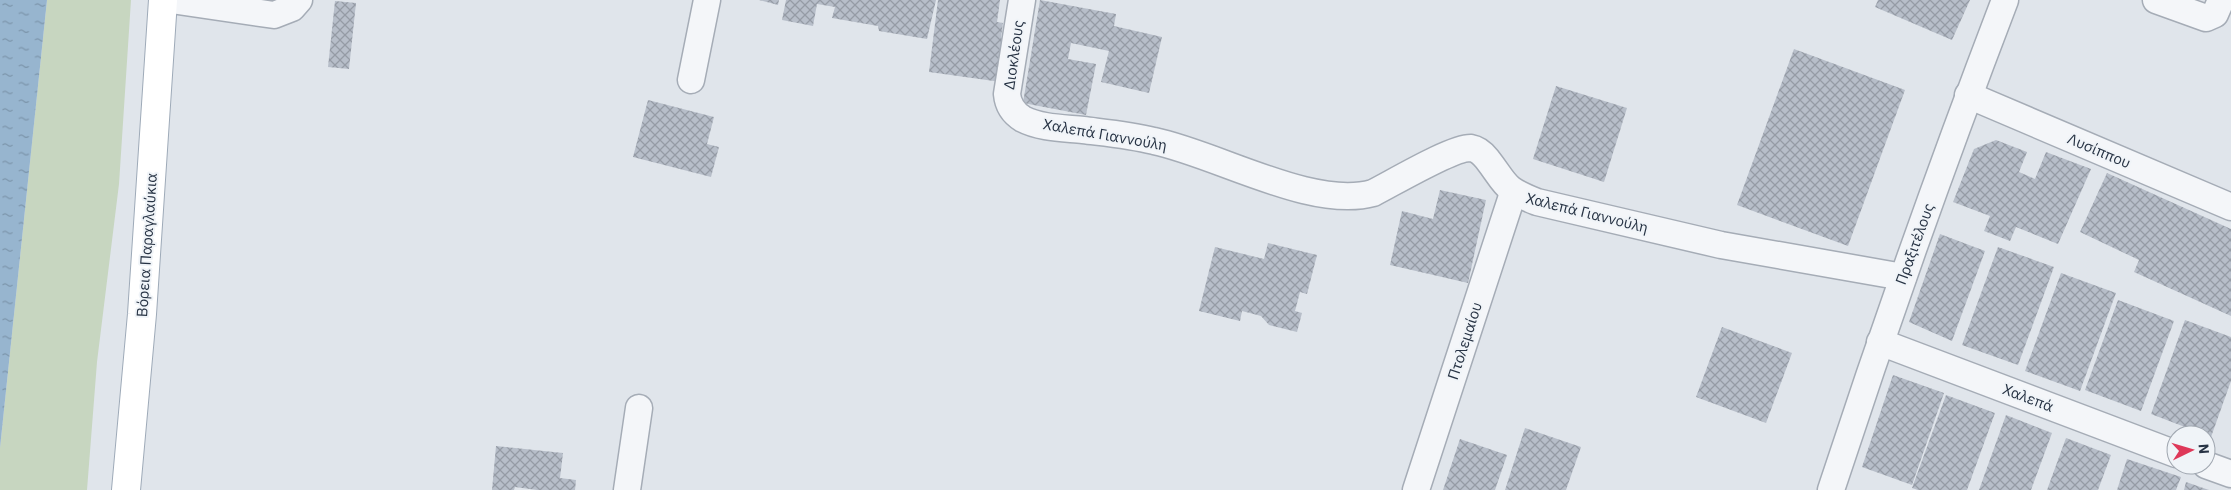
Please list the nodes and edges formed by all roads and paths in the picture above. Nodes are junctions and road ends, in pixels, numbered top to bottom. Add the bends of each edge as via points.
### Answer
1 (163, 0) edge
2 (171, 0) edge
3 (299, 0) edge
4 (707, 0) edge
5 (1022, 0) edge
6 (2005, 0) edge
7 (2156, 0) edge
8 (2221, 0) edge
9 (691, 80) dead end
10 (1968, 96) junction
11 (1012, 110) joint
12 (1513, 193) junction
13 (2231, 207) edge
14 (1903, 276) junction
15 (1880, 342) junction
16 (639, 408) dead end
17 (2166, 450) edge
18 (2216, 469) edge
19 (2231, 474) edge
20 (126, 490) edge
21 (627, 490) edge
22 (1416, 490) edge
23 (1831, 490) edge

1 - 20 main road, Βόρεια Παραγλαύκια via 142,314
2 - 3 street via 274,15 292,8
4 - 9 street
5 - 11 street, Διοκλέους via 1008,87 1008,102
6 - 10 street, Πραξιτέλους
7 - 8 street via 2206,18 2215,14
10 - 13 street, Λυσίππου
10 - 14 street, Πραξιτέλους
11 - 12 street, Χαλεπά Γιαννούλη via 1030,122 1155,141 1305,190 1340,196 1373,193 1455,152 1472,148 1487,159
12 - 14 street, Χαλεπά Γιαννούλη via 1562,209 1721,245
12 - 22 street, Πτολεμαίου
14 - 15 street, Πραξιτέλους
15 - 17 street, Χαλεπά
15 - 23 street, Πραξιτέλους
16 - 21 street
18 - 19 street

